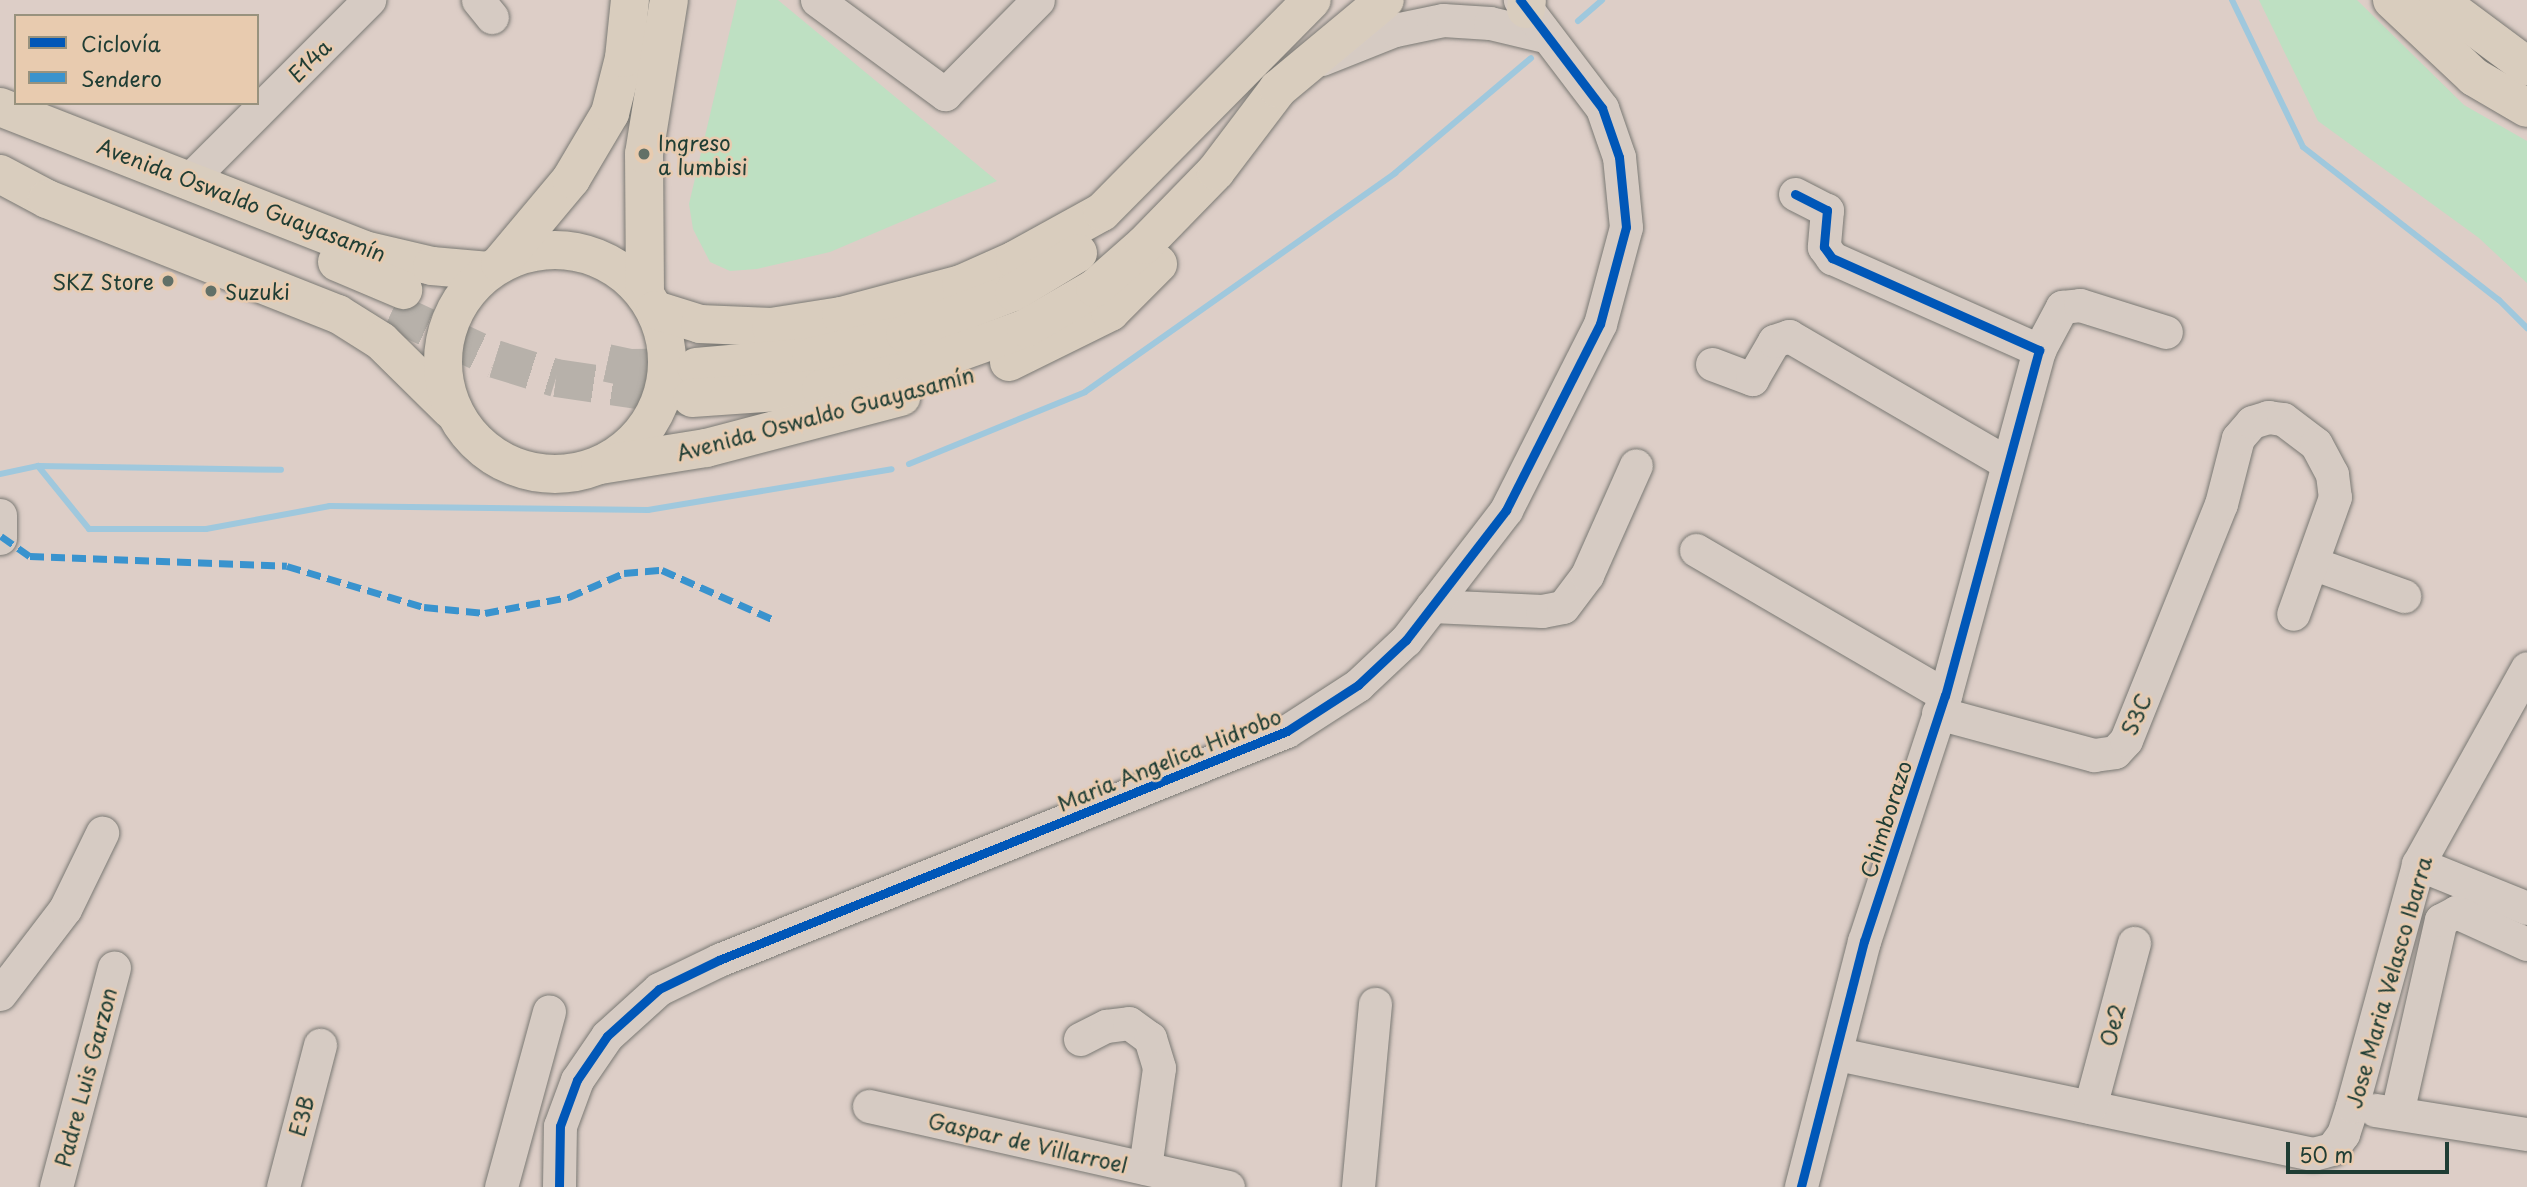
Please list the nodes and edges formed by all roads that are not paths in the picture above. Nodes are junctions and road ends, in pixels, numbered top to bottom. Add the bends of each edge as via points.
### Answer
1 (369, 0) edge
2 (630, 0) edge
3 (669, 0) edge
4 (817, 0) edge
5 (1038, 0) edge
6 (1312, 0) edge
7 (1385, 0) edge
8 (2392, 0) edge
9 (2438, 0) edge
10 (1533, 17) edge
11 (2527, 66) edge
12 (1300, 68) junction
13 (0, 107) edge
14 (2527, 108) edge
15 (0, 116) edge
16 (1175, 141) junction
17 (0, 158) edge
18 (1216, 171) junction
19 (0, 174) edge
20 (189, 180) junction
21 (1795, 194) dead end
22 (494, 268) junction
23 (650, 302) junction
24 (2166, 332) dead end
25 (2039, 350) junction
26 (1712, 364) dead end
27 (454, 414) junction
28 (2007, 463) junction
29 (600, 465) junction
30 (1636, 465) dead end
31 (0, 515) edge
32 (0, 538) edge
33 (1696, 550) dead end
34 (2312, 563) junction
35 (2404, 596) dead end
36 (1432, 606) junction
37 (2293, 614) dead end
38 (2527, 668) edge
39 (1942, 704) junction
40 (102, 833) dead end
41 (2418, 864) junction
42 (2527, 908) edge
43 (2134, 943) dead end
44 (2527, 944) edge
45 (114, 968) dead end
46 (7, 974) edge
47 (1375, 1003) dead end
48 (549, 1012) dead end
49 (1080, 1039) dead end
50 (320, 1045) dead end
51 (1838, 1054) junction
52 (869, 1106) dead end
53 (2352, 1106) junction
54 (2090, 1107) junction
55 (2397, 1113) junction
56 (2527, 1134) edge
57 (1145, 1168) junction
58 (56, 1187) edge
59 (283, 1187) edge
60 (501, 1187) edge
61 (559, 1187) edge
62 (1228, 1187) edge
63 (1358, 1187) edge
64 (1801, 1187) edge

1 - 20 street, E14a
2 - 22 main road via 624,58 605,123 571,179
3 - 23 main road via 644,155
4 - 5 street via 945,94
6 - 16 main road, Avenida Oswaldo Guayasamín
7 - 12 main road, Avenida Oswaldo Guayasamín
8 - 14 main road via 2474,77
9 - 11 main road
10 - 12 street, Maria Angelica Hidrobo via 1490,23 1443,20 1395,30
10 - 36 street, Maria Angelica Hidrobo via 1602,108 1626,193 1626,227 1601,324 1506,510
12 - 18 main road, Avenida Oswaldo Guayasamín
13 - 20 main road, Avenida Oswaldo Guayasamín
15 - 17 main road, Avenida Oswaldo Guayasamín via 397,301
16 - 18 main road, Avenida Oswaldo Guayasamín via 1106,233 1014,292 905,334 694,383 821,389 907,371 1026,328 1095,288
16 - 23 main road, Avenida Oswaldo Guayasamín via 1102,212 1058,239 961,284 841,316 771,327 700,324
18 - 29 main road, Avenida Oswaldo Guayasamín via 1172,250 1110,313 1038,351 945,385 706,448
19 - 27 main road via 47,199 338,314 381,341
20 - 22 main road, Avenida Oswaldo Guayasamín via 365,250 432,266
21 - 25 street via 1827,210 1824,247 1832,258
22 - 23 main road via 529,253 561,250 593,256 622,272
22 - 27 main road via 466,293 450,321 442,352 444,383
23 - 29 main road via 666,345 662,393 654,416 631,445
24 - 25 street, Chimborazo via 2080,305 2062,307
25 - 28 street, Chimborazo
26 - 28 street via 1752,379 1774,341 1789,336
27 - 29 main road via 484,449 517,468 564,473
28 - 39 street, Chimborazo
30 - 36 street via 1587,575 1563,607 1542,611
31 - 32 street
33 - 39 street, S3C
34 - 35 street
34 - 37 street, S3C
34 - 39 street, S3C via 2335,497 2332,474 2316,444 2292,424 2268,417 2252,422 2238,438 2221,504 2126,740 2115,752 2094,755
36 - 61 street, Maria Angelica Hidrobo via 1406,640 1358,685 1287,731 719,960 659,989 607,1036 578,1080 560,1126
38 - 41 street, Jose Maria Velasco Ibarra
39 - 51 street, Chimborazo via 1864,941
40 - 46 street via 65,909
41 - 42 street
41 - 53 street, Jose Maria Velasco Ibarra
43 - 54 street, Oe2
44 - 55 street via 2456,912 2441,919
45 - 58 street, Padre Luis Garzon
47 - 63 street
48 - 60 street
49 - 57 street via 1107,1026 1129,1023 1150,1038 1159,1068
50 - 59 street, E3B
51 - 54 street, Jose Maria Velasco Ibarra
51 - 64 street, Chimborazo
52 - 57 street, Gaspar de Villarroel
53 - 54 street, Jose Maria Velasco Ibarra via 2343,1134 2332,1149 2313,1154
53 - 55 street
55 - 56 street
57 - 62 street, Gaspar de Villarroel

